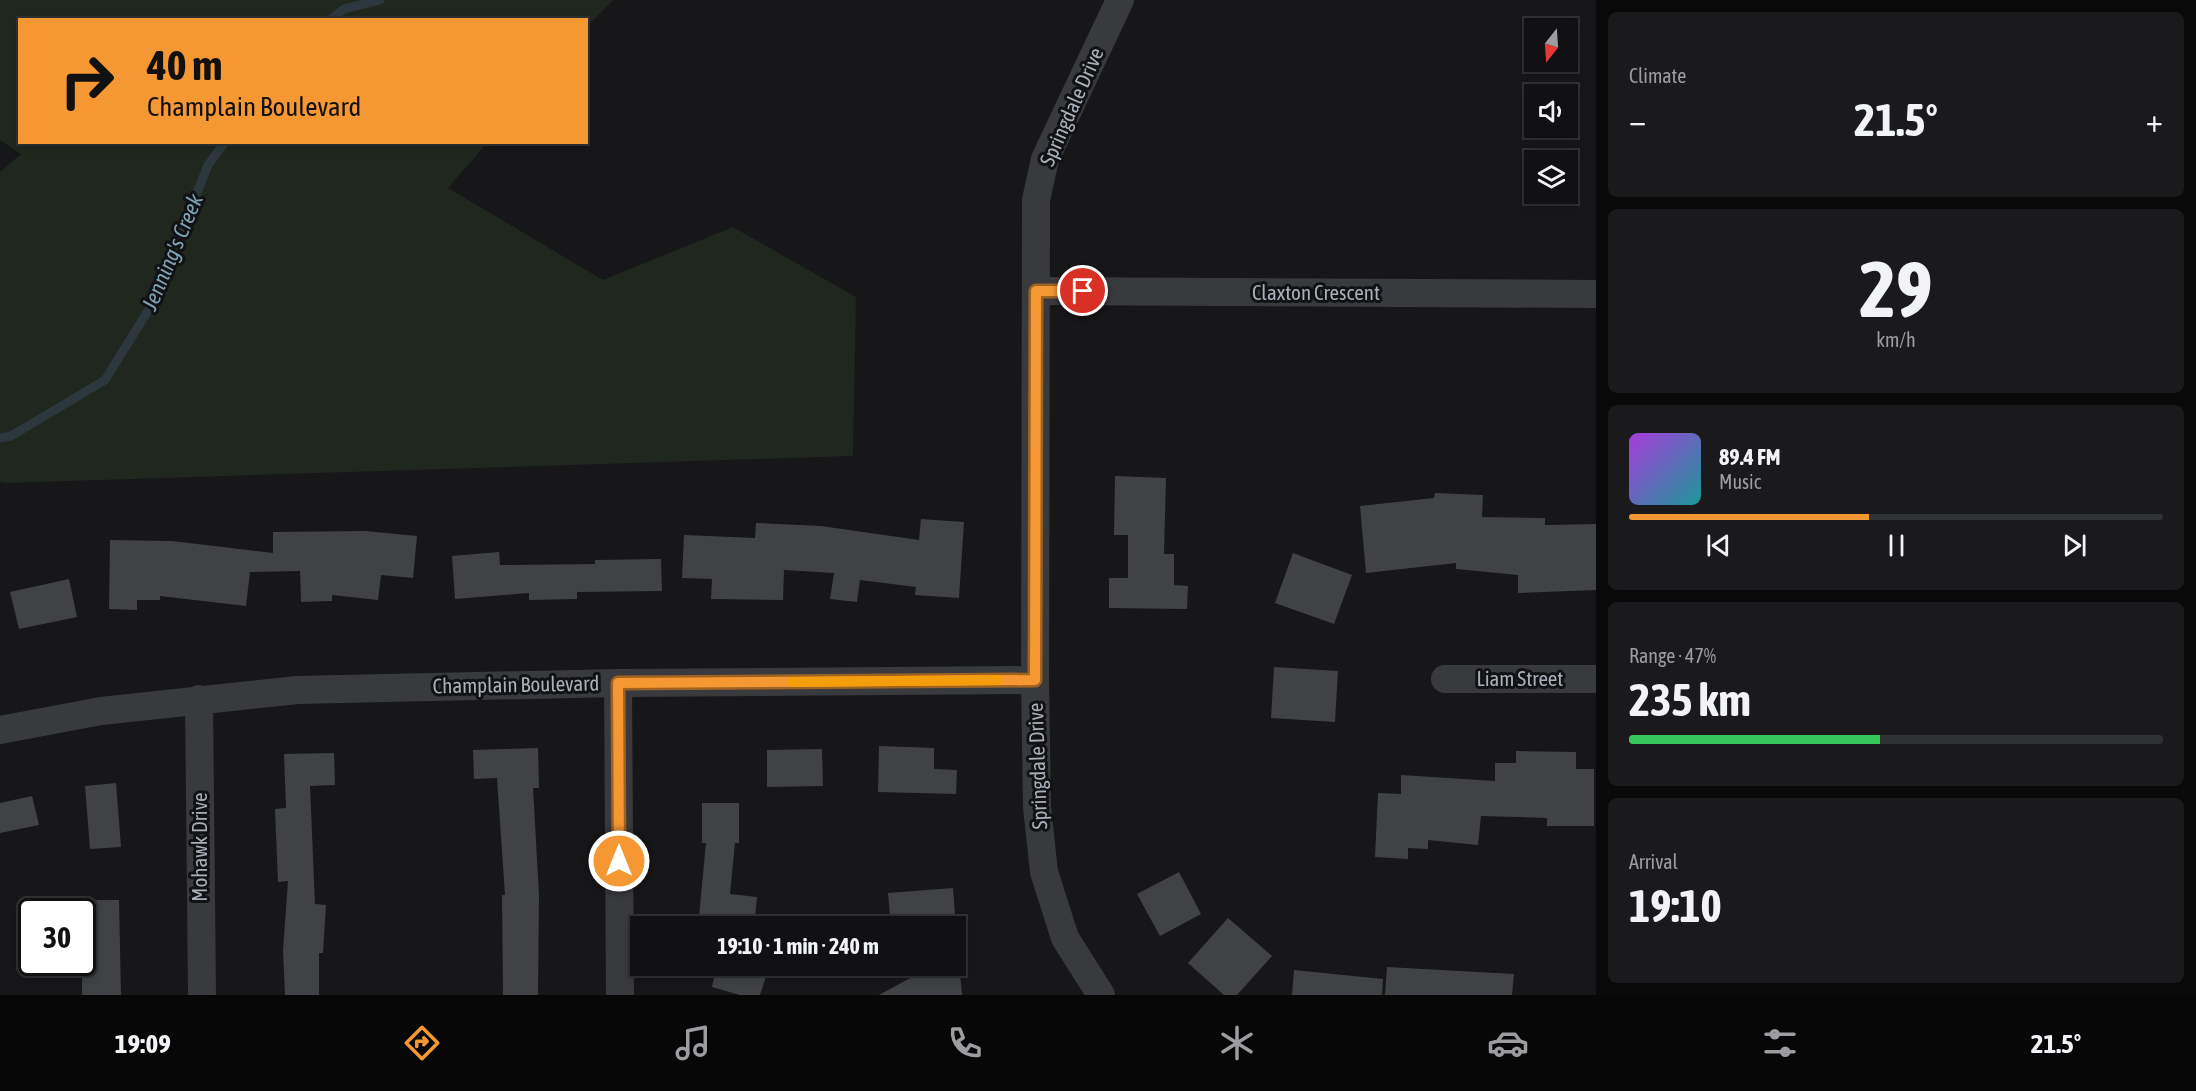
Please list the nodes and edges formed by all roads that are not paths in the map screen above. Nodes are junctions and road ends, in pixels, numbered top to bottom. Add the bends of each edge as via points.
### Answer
1 (1120, 0) edge
2 (1036, 291) junction
3 (1596, 294) edge
4 (1596, 678) edge
5 (1444, 679) dead end
6 (1035, 680) junction
7 (618, 683) junction
8 (199, 699) junction
9 (0, 730) edge
10 (202, 995) edge
11 (620, 995) edge
12 (1101, 995) edge

1 - 2 street, Springdale Drive via 1045,159 1036,200
2 - 3 street, Claxton Crescent
2 - 6 street, Springdale Drive
4 - 5 street, Liam Street
6 - 7 street, Champlain Boulevard
6 - 12 street, Springdale Drive via 1037,807 1044,872 1065,938
7 - 8 street, Champlain Boulevard via 297,690
7 - 11 street
8 - 9 street, Champlain Boulevard via 101,711
8 - 10 street, Mohawk Drive

